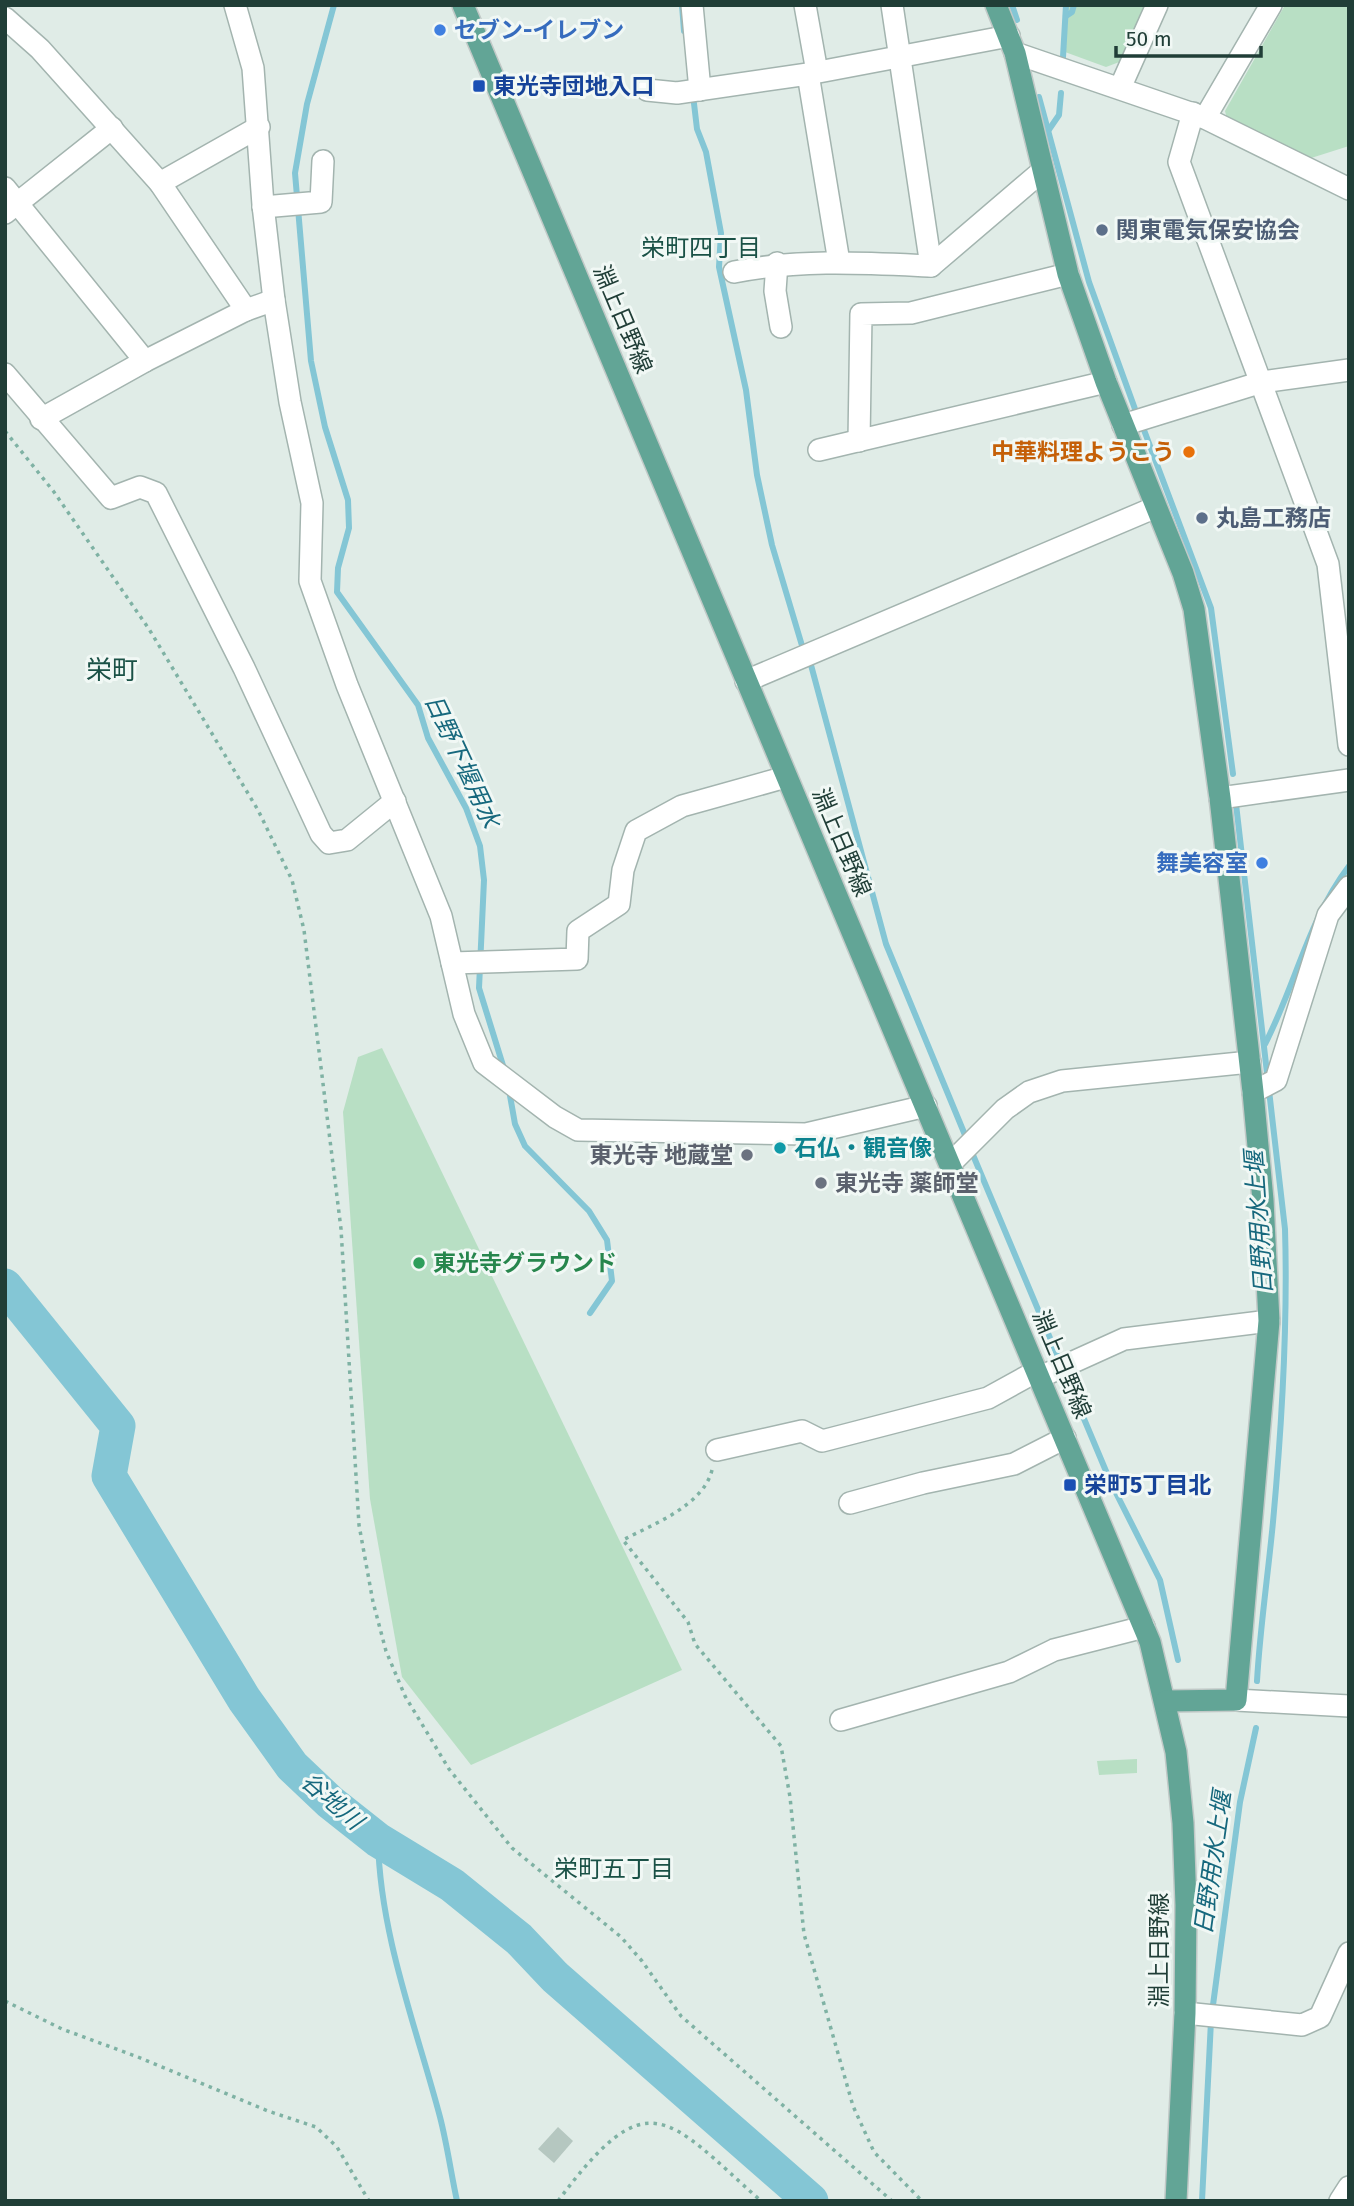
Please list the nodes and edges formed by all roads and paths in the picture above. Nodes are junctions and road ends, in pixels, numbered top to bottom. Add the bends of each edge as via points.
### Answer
1 (235, 5) edge
2 (463, 5) edge
3 (692, 5) edge
4 (805, 5) edge
5 (892, 5) edge
6 (996, 5) edge
7 (1157, 5) edge
8 (1271, 5) edge
9 (5, 18) edge
10 (1012, 45) junction
11 (900, 57) junction
12 (813, 73) junction
13 (1120, 88) junction
14 (647, 90) dead end
15 (700, 90) junction
16 (1199, 115) junction
17 (259, 127) junction
18 (112, 128) junction
19 (323, 161) dead end
20 (1041, 172) junction
21 (160, 183) junction
22 (1349, 189) edge
23 (10, 202) edge
24 (263, 207) junction
25 (839, 262) junction
26 (777, 263) junction
27 (931, 266) junction
28 (734, 272) dead end
29 (1068, 274) junction
30 (274, 300) junction
31 (246, 310) junction
32 (781, 327) dead end
33 (145, 361) junction
34 (1349, 370) edge
35 (5, 374) edge
36 (1106, 382) junction
37 (1262, 382) junction
38 (41, 419) junction
39 (1123, 425) junction
40 (5, 431) edge
41 (859, 441) junction
42 (819, 450) dead end
43 (1156, 507) junction
44 (746, 681) junction
45 (1349, 745) edge
46 (786, 777) junction
47 (1349, 780) edge
48 (1220, 798) junction
49 (395, 801) junction
50 (1349, 887) edge
51 (470, 961) junction
52 (1250, 1062) junction
53 (1253, 1092) junction
54 (926, 1106) junction
55 (950, 1164) junction
56 (1269, 1321) junction
57 (1038, 1374) junction
58 (1065, 1438) junction
59 (717, 1450) joint
60 (850, 1503) dead end
61 (1144, 1627) junction
62 (1236, 1700) junction
63 (1166, 1701) junction
64 (1349, 1706) edge
65 (841, 1720) dead end
66 (1349, 1953) edge
67 (1343, 1985) edge
68 (5, 2001) edge
69 (1185, 2013) junction
70 (1349, 2187) edge
71 (369, 2201) edge
72 (558, 2201) edge
73 (761, 2201) edge
74 (892, 2201) edge
75 (922, 2201) edge
76 (1176, 2201) edge
77 (1340, 2201) edge

1 - 17 street via 253,68
2 - 44 main road, 淵上日野線
3 - 15 street
4 - 12 street
5 - 11 street
6 - 10 main road
7 - 13 street
8 - 16 street
9 - 18 street
10 - 11 street
10 - 13 street
10 - 20 main road
11 - 12 street
11 - 27 street
12 - 15 street
12 - 25 street
13 - 16 street
14 - 15 street
16 - 22 street
16 - 37 street via 1179,162
17 - 21 street
17 - 24 street
18 - 21 street
18 - 23 street
19 - 24 street via 321,202
20 - 27 street
20 - 29 main road
21 - 31 street
23 - 33 street
24 - 30 street
25 - 26 street
25 - 27 street
26 - 28 street
26 - 32 street via 775,291
29 - 36 main road
29 - 41 street via 911,313 861,314
30 - 31 street
30 - 49 street via 312,503 310,581
31 - 33 street
33 - 38 street
34 - 37 street
35 - 38 street
36 - 39 main road
36 - 41 street
37 - 39 street
37 - 45 street via 1328,564
38 - 49 street via 111,498 140,487 156,493 329,843 347,840
39 - 43 main road
40 - 74 path via 54,492 149,629 245,788 292,880 308,957 341,1229 359,1525 386,1651 405,1696 449,1769 512,1848 621,1937 681,2016
41 - 42 street
43 - 44 street
43 - 48 main road via 1194,609
44 - 46 main road, 淵上日野線
46 - 51 street via 682,806 636,831 622,870 619,904 578,931 577,959
46 - 54 main road, 淵上日野線
47 - 48 street
48 - 52 main road
49 - 51 street via 441,916
50 - 53 street via 1328,915 1276,1080
51 - 54 street via 464,1014 484,1063 578,1130 806,1134
52 - 53 main road
52 - 55 street via 1062,1081 1029,1092 1005,1109
53 - 56 main road
54 - 55 main road, 淵上日野線
55 - 57 main road, 淵上日野線
56 - 57 street via 1124,1339
56 - 62 main road
57 - 58 main road, 淵上日野線
57 - 59 street via 988,1398 822,1441 803,1431
58 - 60 street via 1014,1464
58 - 61 main road, 淵上日野線
59 - 75 path via 709,1480 683,1507 623,1540 688,1622 695,1644 780,1746 804,1934 853,2106 873,2152
61 - 63 main road, 淵上日野線
61 - 65 street via 1054,1650 1009,1672
62 - 63 main road
62 - 64 street
63 - 69 main road, 淵上日野線 via 1177,1752 1182,1822
66 - 67 street
67 - 69 street via 1320,2017 1302,2025
68 - 71 path via 62,2029 316,2127 344,2158
69 - 76 main road, 淵上日野線
70 - 77 street
72 - 73 path via 611,2140 633,2125 651,2122 680,2130

